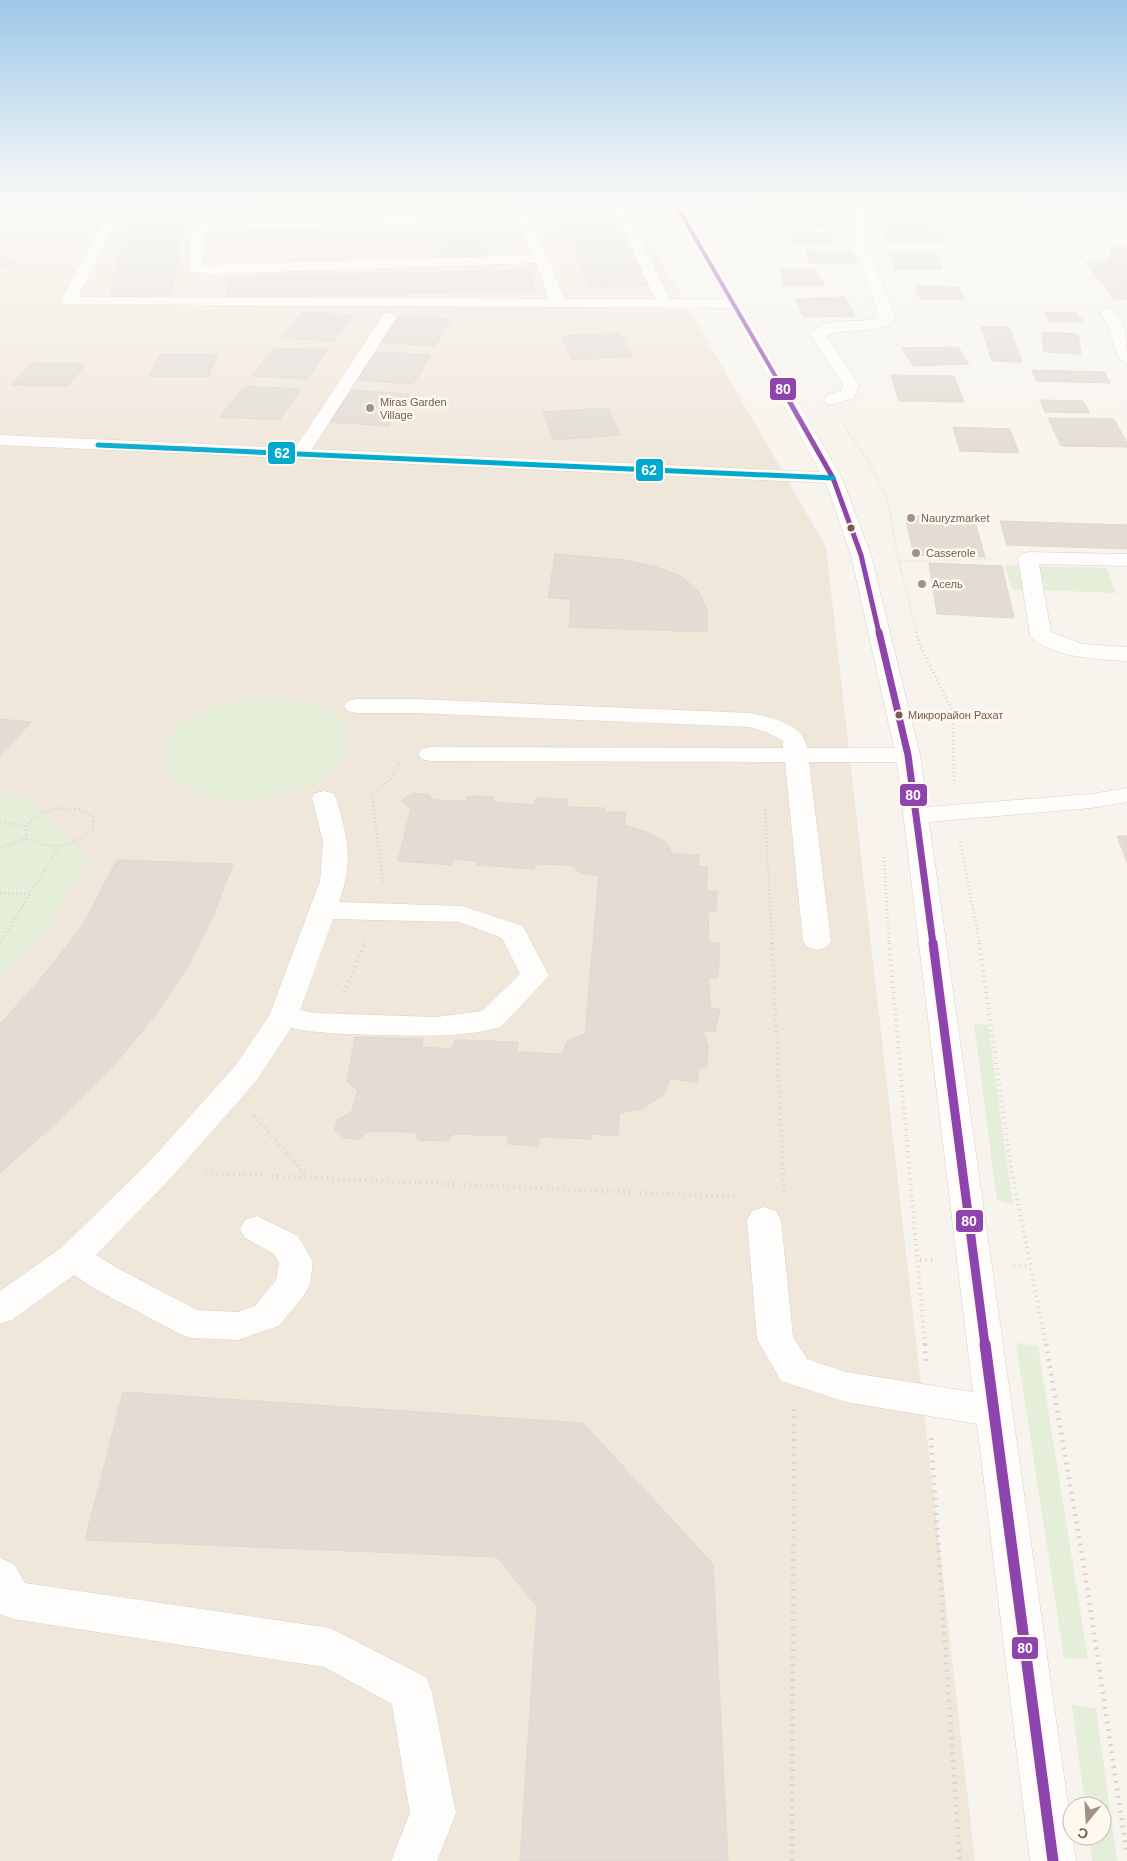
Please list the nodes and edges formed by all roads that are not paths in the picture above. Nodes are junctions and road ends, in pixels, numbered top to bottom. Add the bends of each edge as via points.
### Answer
1 (74, 290) edge
2 (553, 290) edge
3 (658, 290) edge
4 (727, 290) edge
5 (877, 290) edge
6 (664, 303) junction
7 (558, 304) junction
8 (735, 304) junction
9 (1108, 313) dead end
10 (389, 316) dead end
11 (1127, 359) edge
12 (832, 400) dead end
13 (0, 440) edge
14 (300, 454) junction
15 (833, 478) junction
16 (1127, 560) edge
17 (1127, 654) edge
18 (356, 706) dead end
19 (430, 754) dead end
20 (796, 755) junction
21 (908, 755) junction
22 (1127, 795) edge
23 (324, 798) dead end
24 (918, 815) junction
25 (322, 910) junction
26 (817, 942) dead end
27 (284, 1016) junction
28 (764, 1206) road end
29 (257, 1228) dead end
30 (73, 1256) junction
31 (0, 1310) edge
32 (994, 1411) junction
33 (4, 1599) edge
34 (414, 1861) edge
35 (1053, 1861) edge

1 - 7 street via 68,301
2 - 7 street
3 - 6 street
4 - 8 street
5 - 12 street via 887,319 879,323 826,329 818,334 851,385 848,394
6 - 7 street
6 - 8 street
8 - 15 street
9 - 11 street via 1115,322
10 - 14 street
13 - 14 street
14 - 15 street
15 - 21 street via 860,555
16 - 17 street via 1028,558 1041,635 1064,648 1097,654
18 - 20 street via 751,720 794,738
19 - 20 street
20 - 21 street
20 - 26 street
21 - 24 street
22 - 24 street via 1091,801
23 - 25 street via 336,842 333,882
24 - 32 street
25 - 27 street
25 - 27 street via 462,914 513,932 535,976 491,1020 436,1027 316,1023
27 - 30 street via 246,1072 160,1170
28 - 32 street via 775,1339 794,1370 846,1388
29 - 30 street via 286,1245 296,1262 293,1284 267,1316 238,1326 192,1324 107,1279
30 - 31 street
32 - 35 street
33 - 34 street via 330,1648 411,1692 433,1813

